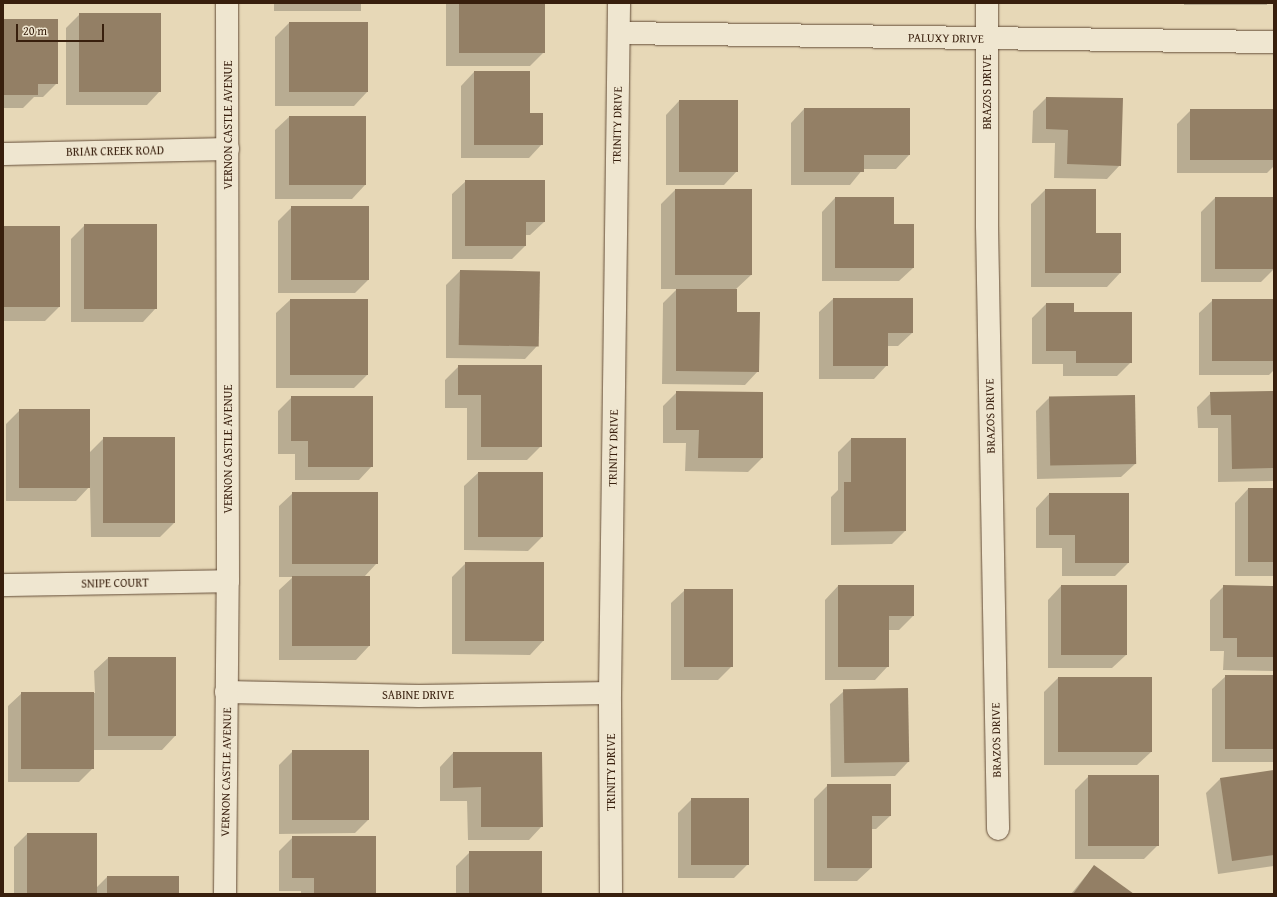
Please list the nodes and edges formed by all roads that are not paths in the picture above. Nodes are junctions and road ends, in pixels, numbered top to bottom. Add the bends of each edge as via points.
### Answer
1 (227, 3) edge
2 (619, 3) edge
3 (987, 3) edge
4 (619, 33) junction
5 (987, 39) junction
6 (1274, 42) edge
7 (228, 149) junction
8 (3, 154) edge
9 (228, 581) junction
10 (3, 585) edge
11 (226, 692) junction
12 (610, 693) junction
13 (998, 828) dead end
14 (224, 894) edge
15 (611, 894) edge

1 - 7 street, VERNON CASTLE AVENUE
2 - 4 street, TRINITY DRIVE
3 - 5 street, BRAZOS DRIVE
4 - 5 street, PALUXY DRIVE
4 - 12 street, TRINITY DRIVE
5 - 6 street, PALUXY DRIVE
5 - 13 street, BRAZOS DRIVE via 987,234
7 - 8 street, BRIAR CREEK ROAD
7 - 9 street, VERNON CASTLE AVENUE
9 - 10 street, SNIPE COURT
9 - 11 street, VERNON CASTLE AVENUE
11 - 12 street, SABINE DRIVE via 419,696
11 - 14 street, VERNON CASTLE AVENUE
12 - 15 street, TRINITY DRIVE

